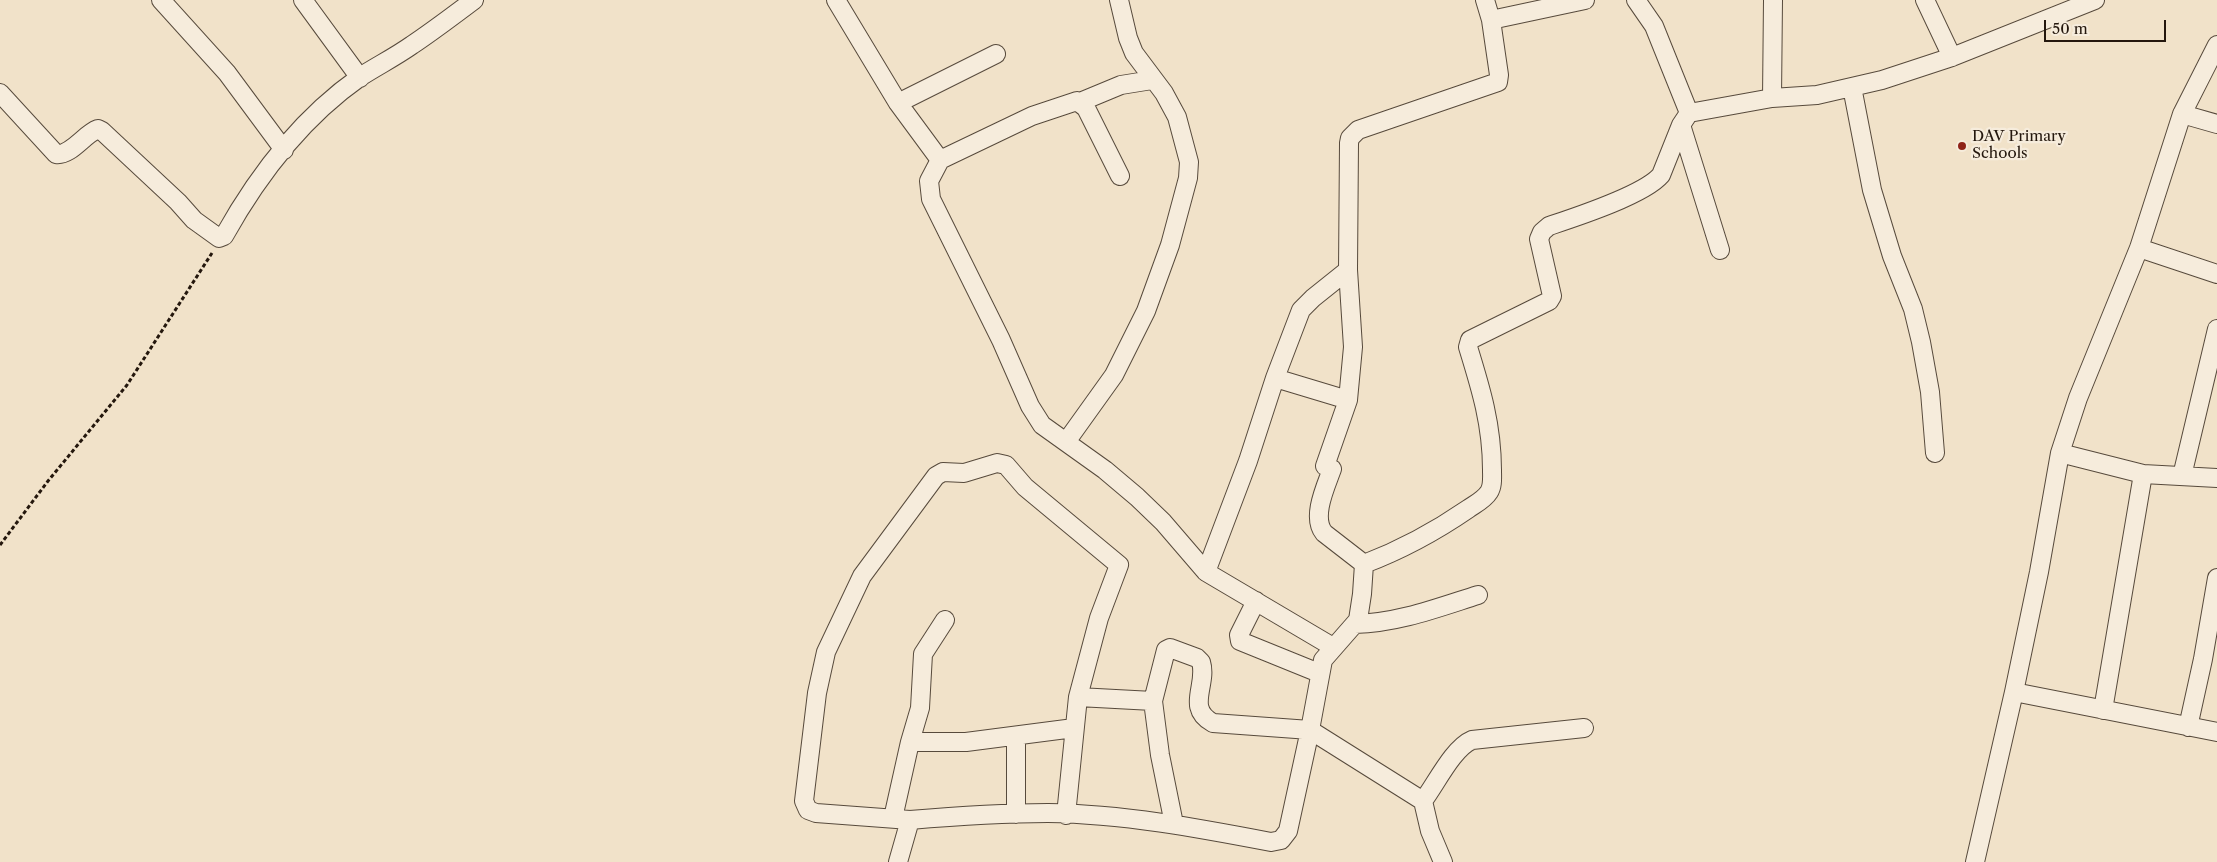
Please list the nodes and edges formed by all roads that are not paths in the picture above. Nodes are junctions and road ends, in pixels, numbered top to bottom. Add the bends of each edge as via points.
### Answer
1 (161, 0) edge
2 (303, 0) edge
3 (474, 0) edge
4 (836, 0) edge
5 (1118, 0) edge
6 (1485, 0) edge
7 (1585, 0) edge
8 (1636, 0) edge
9 (1773, 0) edge
10 (1925, 0) edge
11 (2095, 0) edge
12 (1491, 20) junction
13 (2217, 45) edge
14 (996, 54) dead end
15 (1952, 57) junction
16 (360, 78) junction
17 (1152, 80) junction
18 (1852, 88) junction
19 (0, 92) edge
20 (1772, 98) junction
21 (1080, 102) junction
22 (898, 103) junction
23 (2182, 114) junction
24 (1685, 119) junction
25 (2217, 124) edge
26 (284, 150) junction
27 (940, 160) junction
28 (1120, 176) dead end
29 (2139, 248) junction
30 (1720, 250) dead end
31 (1348, 270) junction
32 (2217, 274) edge
33 (2217, 329) edge
34 (1274, 378) junction
35 (1348, 400) junction
36 (1066, 442) junction
37 (1935, 453) dead end
38 (2060, 453) junction
39 (2143, 474) junction
40 (2182, 476) junction
41 (2217, 478) edge
42 (1364, 564) junction
43 (1206, 572) junction
44 (2217, 578) edge
45 (1478, 595) dead end
46 (1256, 601) junction
47 (945, 620) dead end
48 (1355, 624) junction
49 (1334, 647) junction
50 (1319, 673) junction
51 (2014, 692) junction
52 (1078, 697) junction
53 (1154, 701) junction
54 (2103, 710) junction
55 (1074, 728) junction
56 (1584, 728) dead end
57 (2188, 728) junction
58 (1310, 730) junction
59 (2217, 732) edge
60 (1016, 736) junction
61 (910, 742) junction
62 (1423, 801) junction
63 (1016, 814) junction
64 (1066, 815) junction
65 (902, 819) junction
66 (1174, 824) junction
67 (898, 862) edge
68 (1444, 862) edge
69 (1975, 862) edge

1 - 26 street via 227,73
2 - 16 street
3 - 16 street via 412,46
4 - 22 street
5 - 17 street via 1134,53
6 - 12 street
7 - 12 street
8 - 24 street via 1654,26
9 - 20 street
10 - 15 street
11 - 15 street
12 - 31 street via 1498,82 1358,130 1350,138
13 - 23 street
14 - 22 street
15 - 18 street
16 - 26 street via 309,120
17 - 21 street via 1121,85
17 - 36 street via 1164,93 1177,117 1189,162 1184,198 1146,311 1114,375
18 - 20 street
18 - 37 street via 1872,190 1917,322 1930,392
19 - 26 street via 56,154 64,153 91,132 102,131 194,220 216,237 222,238 251,190
20 - 24 street
21 - 27 street via 1070,102 1032,116
21 - 28 street
22 - 27 street
23 - 25 street
23 - 29 street
24 - 30 street
24 - 42 street via 1656,180 1549,226 1542,232 1539,239 1552,296 1549,302 1470,340 1468,347 1487,410 1492,447 1489,492 1431,532
27 - 36 street via 929,182 931,199 1030,406 1042,425
29 - 32 street
29 - 38 street via 2078,398
31 - 34 street via 1301,310
31 - 35 street via 1353,347
33 - 40 street
34 - 35 street
34 - 43 street via 1248,462
35 - 42 street via 1325,466 1332,469 1320,503 1320,526 1324,533
36 - 43 street via 1137,497
38 - 39 street
38 - 51 street
39 - 40 street
39 - 54 street
40 - 41 street
42 - 48 street
43 - 46 street
44 - 57 street
45 - 48 street via 1401,620
46 - 49 street
46 - 50 street via 1239,635 1240,641
47 - 61 street via 923,654 920,708
48 - 49 street
49 - 50 street via 1323,660
50 - 58 street
51 - 54 street
51 - 69 street
52 - 53 street
52 - 55 street
52 - 65 street via 1097,626 1119,565 1025,487 1006,465 997,463 964,473 941,472 916,500 862,576 826,652 817,693 804,801 808,810 816,813
53 - 58 street via 1164,652 1170,648 1201,662 1198,704 1207,720
53 - 66 street via 1160,755
54 - 57 street
55 - 60 street
55 - 64 street
56 - 62 street via 1465,743 1455,752
57 - 59 street
58 - 62 street
58 - 66 street via 1288,831 1281,840 1271,842
60 - 61 street via 966,742
60 - 63 street
61 - 65 street
62 - 68 street via 1430,831
63 - 64 street
63 - 65 street
64 - 66 street
65 - 67 street

